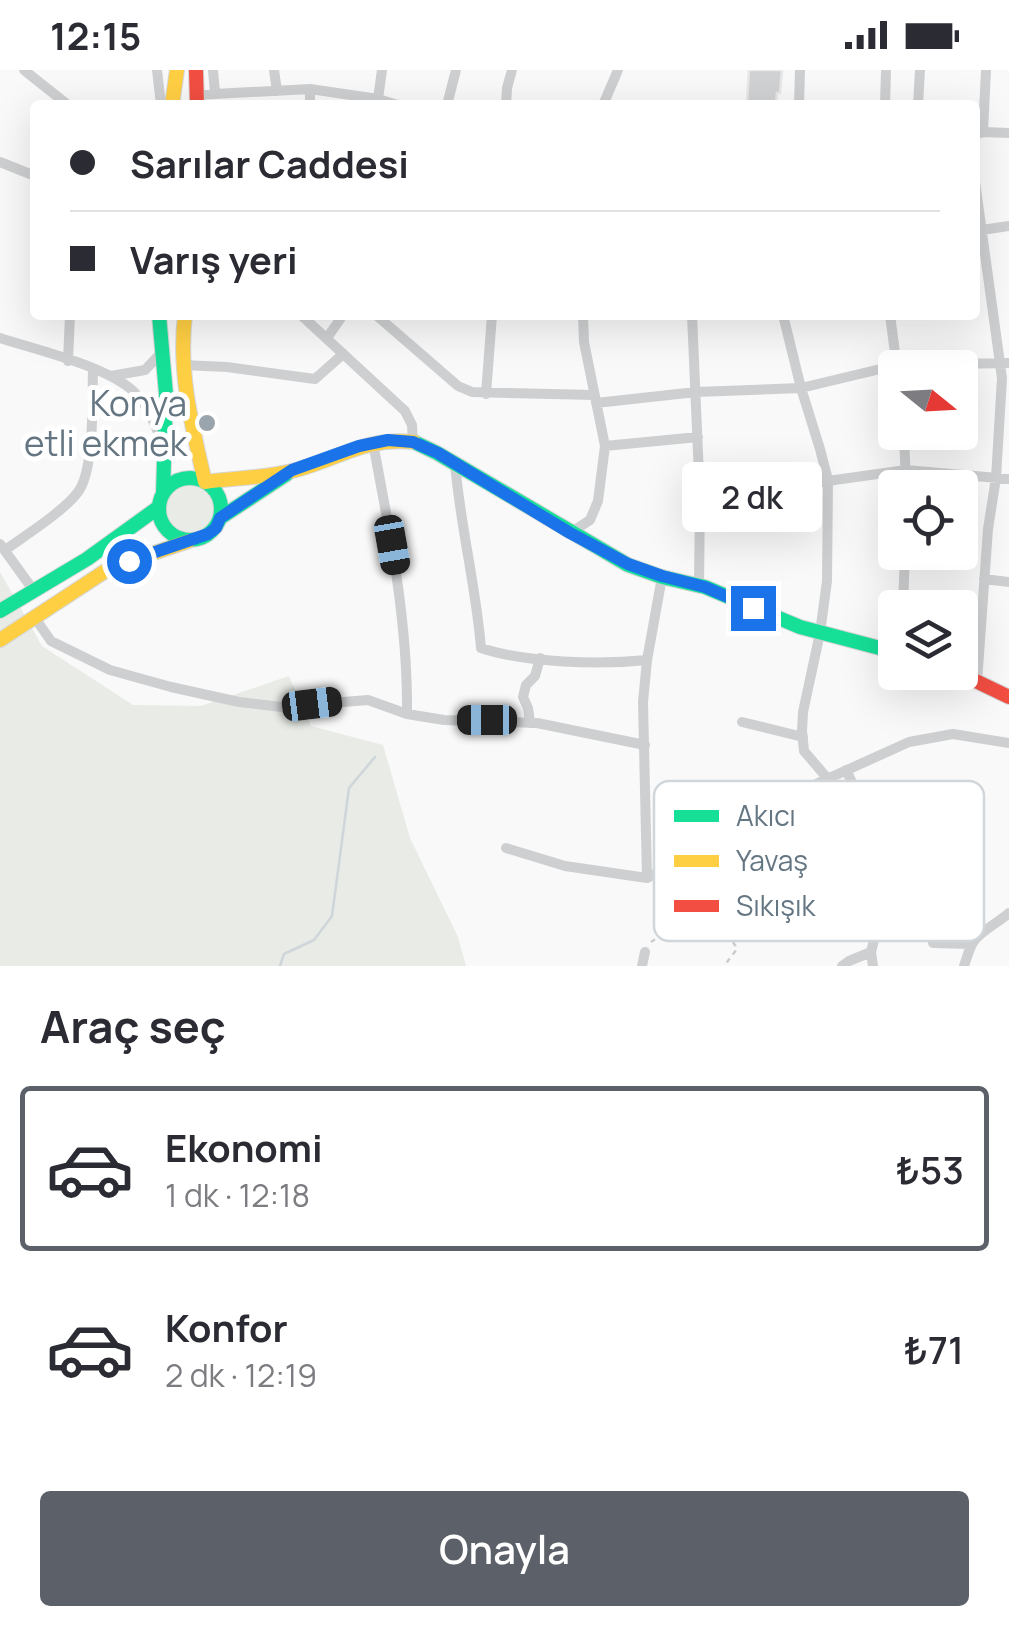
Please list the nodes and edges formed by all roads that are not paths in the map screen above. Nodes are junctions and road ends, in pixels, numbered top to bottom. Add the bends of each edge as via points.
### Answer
1 (24, 70) edge
2 (157, 70) edge
3 (177, 70) edge
4 (196, 70) edge
5 (213, 70) edge
6 (274, 70) edge
7 (382, 70) edge
8 (456, 70) edge
9 (512, 70) edge
10 (618, 70) edge
11 (800, 70) edge
12 (886, 70) edge
13 (920, 70) edge
14 (986, 70) edge
15 (310, 89) junction
16 (277, 92) junction
17 (215, 93) junction
18 (378, 99) junction
19 (62, 100) edge
20 (160, 100) edge
21 (173, 100) edge
22 (196, 100) edge
23 (310, 100) edge
24 (381, 100) edge
25 (448, 100) edge
26 (506, 100) edge
27 (605, 100) edge
28 (800, 100) edge
29 (885, 100) edge
30 (918, 100) edge
31 (980, 125) edge
32 (980, 134) edge
33 (1009, 134) edge
34 (0, 162) edge
35 (30, 174) edge
36 (980, 216) edge
37 (1009, 226) edge
38 (982, 230) junction
39 (70, 320) edge
40 (161, 320) edge
41 (185, 320) edge
42 (306, 320) edge
43 (339, 320) edge
44 (382, 320) edge
45 (492, 320) edge
46 (583, 320) edge
47 (692, 320) edge
48 (784, 320) edge
49 (891, 320) edge
50 (0, 338) edge
51 (326, 338) junction
52 (164, 350) junction
53 (895, 350) edge
54 (342, 355) junction
55 (68, 361) junction
56 (1005, 362) edge
57 (978, 363) edge
58 (182, 365) junction
59 (93, 369) junction
60 (878, 370) edge
61 (110, 376) junction
62 (801, 388) junction
63 (696, 392) junction
64 (486, 394) junction
65 (595, 399) junction
66 (698, 437) junction
67 (413, 442) junction
68 (374, 443) junction
69 (605, 446) junction
70 (164, 450) junction
71 (905, 450) edge
72 (454, 463) junction
73 (292, 470) junction
74 (906, 470) edge
75 (878, 474) edge
76 (978, 476) edge
77 (996, 478) junction
78 (1009, 479) edge
79 (828, 480) junction
80 (205, 482) junction
81 (700, 499) junction
82 (161, 500) junction
83 (220, 518) junction
84 (570, 533) junction
85 (189, 540) junction
86 (2, 547) edge
87 (662, 576) junction
88 (984, 579) junction
89 (1009, 582) edge
90 (699, 585) junction
91 (34, 591) junction
92 (0, 611) edge
93 (35, 618) junction
94 (820, 633) junction
95 (0, 640) edge
96 (878, 648) edge
97 (540, 658) junction
98 (647, 660) junction
99 (978, 667) edge
100 (978, 682) edge
101 (1009, 697) edge
102 (407, 714) junction
103 (530, 722) junction
104 (742, 722) dead end
105 (803, 738) junction
106 (1009, 743) edge
107 (645, 744) junction
108 (846, 770) junction
109 (828, 779) junction
110 (824, 781) edge
111 (851, 781) edge
112 (506, 848) dead end
113 (654, 875) edge
114 (647, 878) junction
115 (1009, 913) edge
116 (984, 932) edge
117 (873, 941) edge
118 (933, 941) edge
119 (974, 941) edge
120 (971, 944) junction
121 (646, 952) road end
122 (870, 952) junction
123 (642, 966) edge
124 (842, 966) edge
125 (873, 966) edge
126 (964, 966) edge

1 - 19 street
2 - 20 street
3 - 21 street
4 - 22 street
5 - 17 street
6 - 16 street
7 - 18 street
8 - 25 street
9 - 26 street
10 - 27 street
11 - 28 street
12 - 29 street
13 - 30 street
14 - 31 street
15 - 16 street
15 - 18 street
15 - 23 street
16 - 17 street
17 - 22 street
18 - 24 street
32 - 33 street
34 - 35 street
36 - 38 street
37 - 38 street
38 - 56 street
39 - 55 street
40 - 52 street
41 - 58 street
42 - 51 street
43 - 51 street
44 - 64 street via 458,386
45 - 64 street
46 - 65 street
47 - 63 street
48 - 62 street
49 - 53 street
50 - 55 street
51 - 54 street
52 - 61 street via 144,370
52 - 70 street
54 - 58 street via 315,379
54 - 67 street via 405,411
55 - 59 street
56 - 57 street
56 - 77 street
58 - 80 street
59 - 61 street
59 - 86 street via 83,483 70,500
60 - 62 street
61 - 70 street via 142,402
62 - 63 street
62 - 79 street
63 - 65 street
63 - 66 street
64 - 65 street
65 - 69 street
66 - 69 street
66 - 81 street
67 - 68 street
67 - 72 street
68 - 73 street
68 - 102 street via 398,579
69 - 84 street via 598,501 590,520
70 - 82 street
71 - 74 street
72 - 84 street
72 - 97 street via 481,648
73 - 80 street
73 - 83 street
75 - 79 street
76 - 77 street
77 - 78 street
77 - 88 street
79 - 81 street
79 - 94 street
80 - 82 street via 186,478 168,486
80 - 83 street via 219,497
81 - 90 street
82 - 85 street via 160,517 170,534
82 - 91 street
83 - 85 street via 208,534
84 - 87 street
85 - 93 street via 110,568
86 - 91 street
87 - 90 street
87 - 98 street
88 - 89 street
88 - 99 street
90 - 94 street
91 - 92 street
93 - 95 street
93 - 102 street via 51,641 110,670 171,688 282,707 368,700
94 - 96 street
94 - 105 street
97 - 98 street
97 - 103 street via 523,697
98 - 107 street
100 - 101 street
102 - 103 street
103 - 107 street
104 - 105 street
105 - 109 street via 804,751
106 - 108 street via 953,734 909,742
107 - 114 street
108 - 109 street
108 - 111 street
109 - 110 street
112 - 114 street via 565,866
113 - 114 street
115 - 116 street
117 - 122 street
118 - 120 street
119 - 120 street
120 - 126 street
121 - 123 street
122 - 124 street
122 - 125 street

